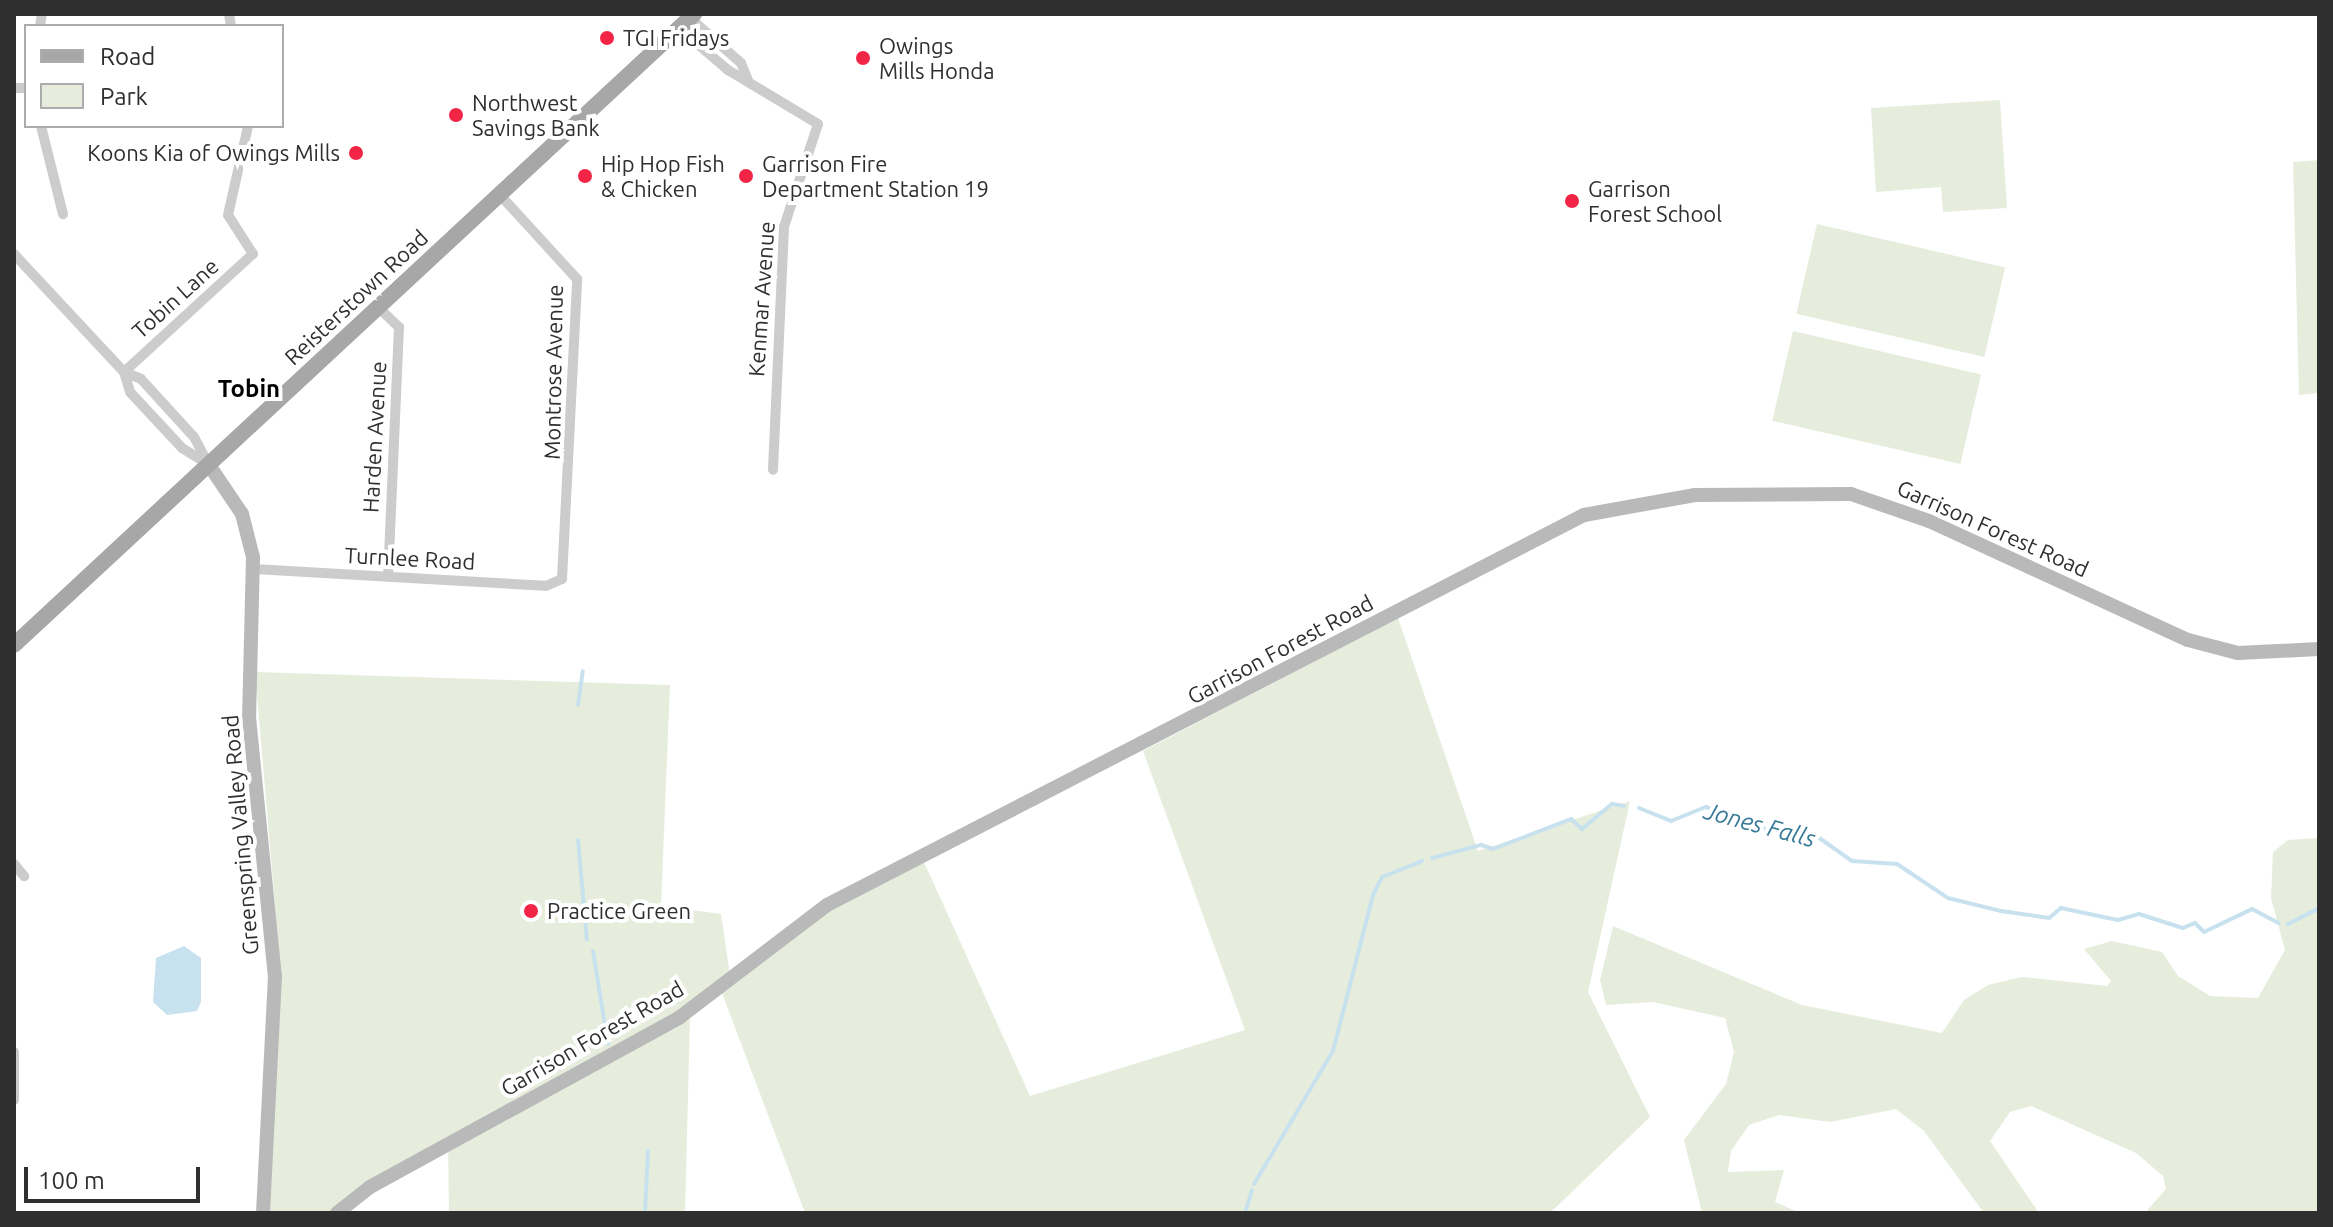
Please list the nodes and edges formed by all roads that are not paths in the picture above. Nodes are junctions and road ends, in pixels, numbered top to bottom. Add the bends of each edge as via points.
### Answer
1 (692, 16) edge
2 (748, 80) junction
3 (42, 128) edge
4 (248, 128) edge
5 (499, 194) junction
6 (63, 214) dead end
7 (14, 254) edge
8 (378, 307) junction
9 (124, 372) junction
10 (209, 465) junction
11 (773, 470) dead end
12 (253, 569) junction
13 (388, 577) junction
14 (562, 579) joint
15 (14, 645) edge
16 (2319, 649) edge
17 (14, 864) edge
18 (24, 876) dead end
19 (14, 1052) edge
20 (14, 1100) edge
21 (263, 1213) edge
22 (337, 1213) edge

1 - 2 street, Kenmar Avenue via 741,63
1 - 2 street, Kenmar Avenue via 694,41
1 - 5 main road, Reisterstown Road
2 - 11 street, Kenmar Avenue via 818,124 784,227
3 - 6 street
4 - 9 street, Tobin Lane via 228,215 253,254
5 - 8 main road, Reisterstown Road
5 - 14 street, Montrose Avenue via 577,279
7 - 9 street, Greenspring Valley Road
8 - 10 main road, Reisterstown Road
8 - 13 street, Harden Avenue via 399,327
9 - 10 street, Greenspring Valley Road via 141,379 194,437
9 - 10 street, Greenspring Valley Road via 130,392 182,448
10 - 12 main road, Greenspring Valley Road via 242,514
10 - 15 main road, Reisterstown Road
12 - 13 street, Turnlee Road
12 - 21 main road, Greenspring Valley Road via 249,717 275,1013
13 - 14 street, Turnlee Road via 546,586
16 - 22 main road, Garrison Forest Road via 2262,655 2213,648 1899,508 1851,494 1695,495 1584,515 827,905 680,1017 383,1179
17 - 18 street
19 - 20 street

